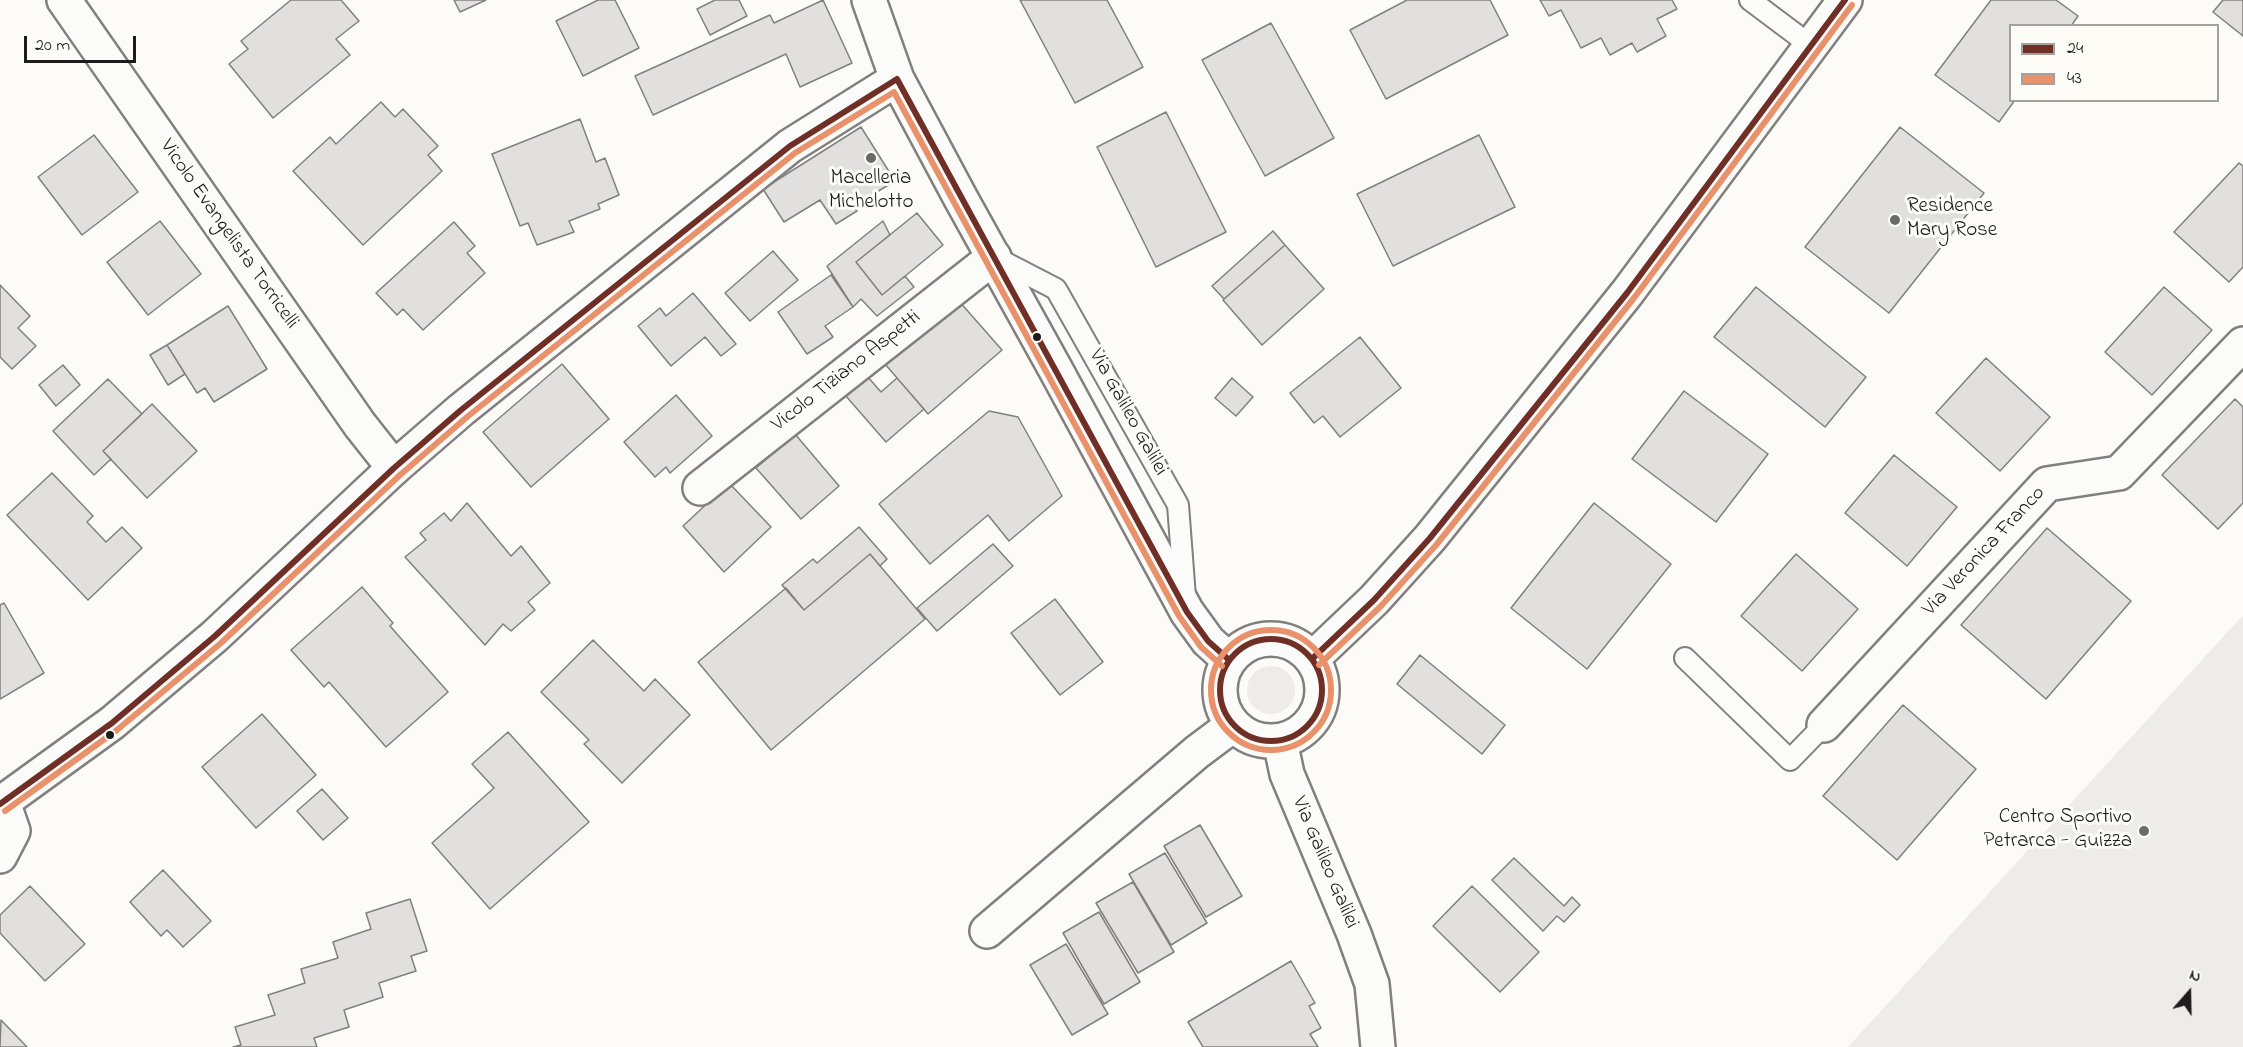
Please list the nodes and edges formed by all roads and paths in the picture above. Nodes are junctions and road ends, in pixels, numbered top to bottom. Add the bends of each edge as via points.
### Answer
1 (64, 0) edge
2 (868, 0) edge
3 (1750, 0) edge
4 (1845, 0) edge
5 (1810, 45) junction
6 (897, 79) junction
7 (994, 257) junction
8 (2243, 344) edge
9 (394, 468) junction
10 (700, 488) dead end
11 (1187, 612) junction
12 (1313, 657) junction
13 (1685, 658) dead end
14 (1228, 659) junction
15 (1824, 724) joint
16 (1233, 725) junction
17 (1280, 741) junction
18 (1, 803) edge
19 (0, 856) edge
20 (987, 931) dead end
21 (1378, 1047) edge

1 - 9 street, Vicolo Evangelista Torricelli via 360,425
2 - 6 street, Via Galileo Galilei
3 - 5 lane
4 - 5 street
5 - 12 street via 1627,293 1430,538 1374,600
6 - 7 street, Via Galileo Galilei
6 - 9 street via 790,146
7 - 10 street, Vicolo Tiziano Aspetti
7 - 11 street, Via Galileo Galilei
7 - 11 lane, Via Galileo Galilei via 1056,289 1178,505
8 - 15 street, Via Veronica Franco via 2119,473 2047,484
9 - 18 street via 215,636 112,723
11 - 14 street, Via Galileo Galilei via 1208,641
12 - 14 street via 1287,641 1268,638 1249,644
12 - 17 street via 1323,680 1323,698 1317,715 1305,730
13 - 15 lane via 1790,760
14 - 16 street via 1220,682 1220,698
16 - 17 street via 1259,740
16 - 20 street
17 - 21 street, Via Galileo Galilei via 1287,774 1372,984
18 - 19 street via 13,831

